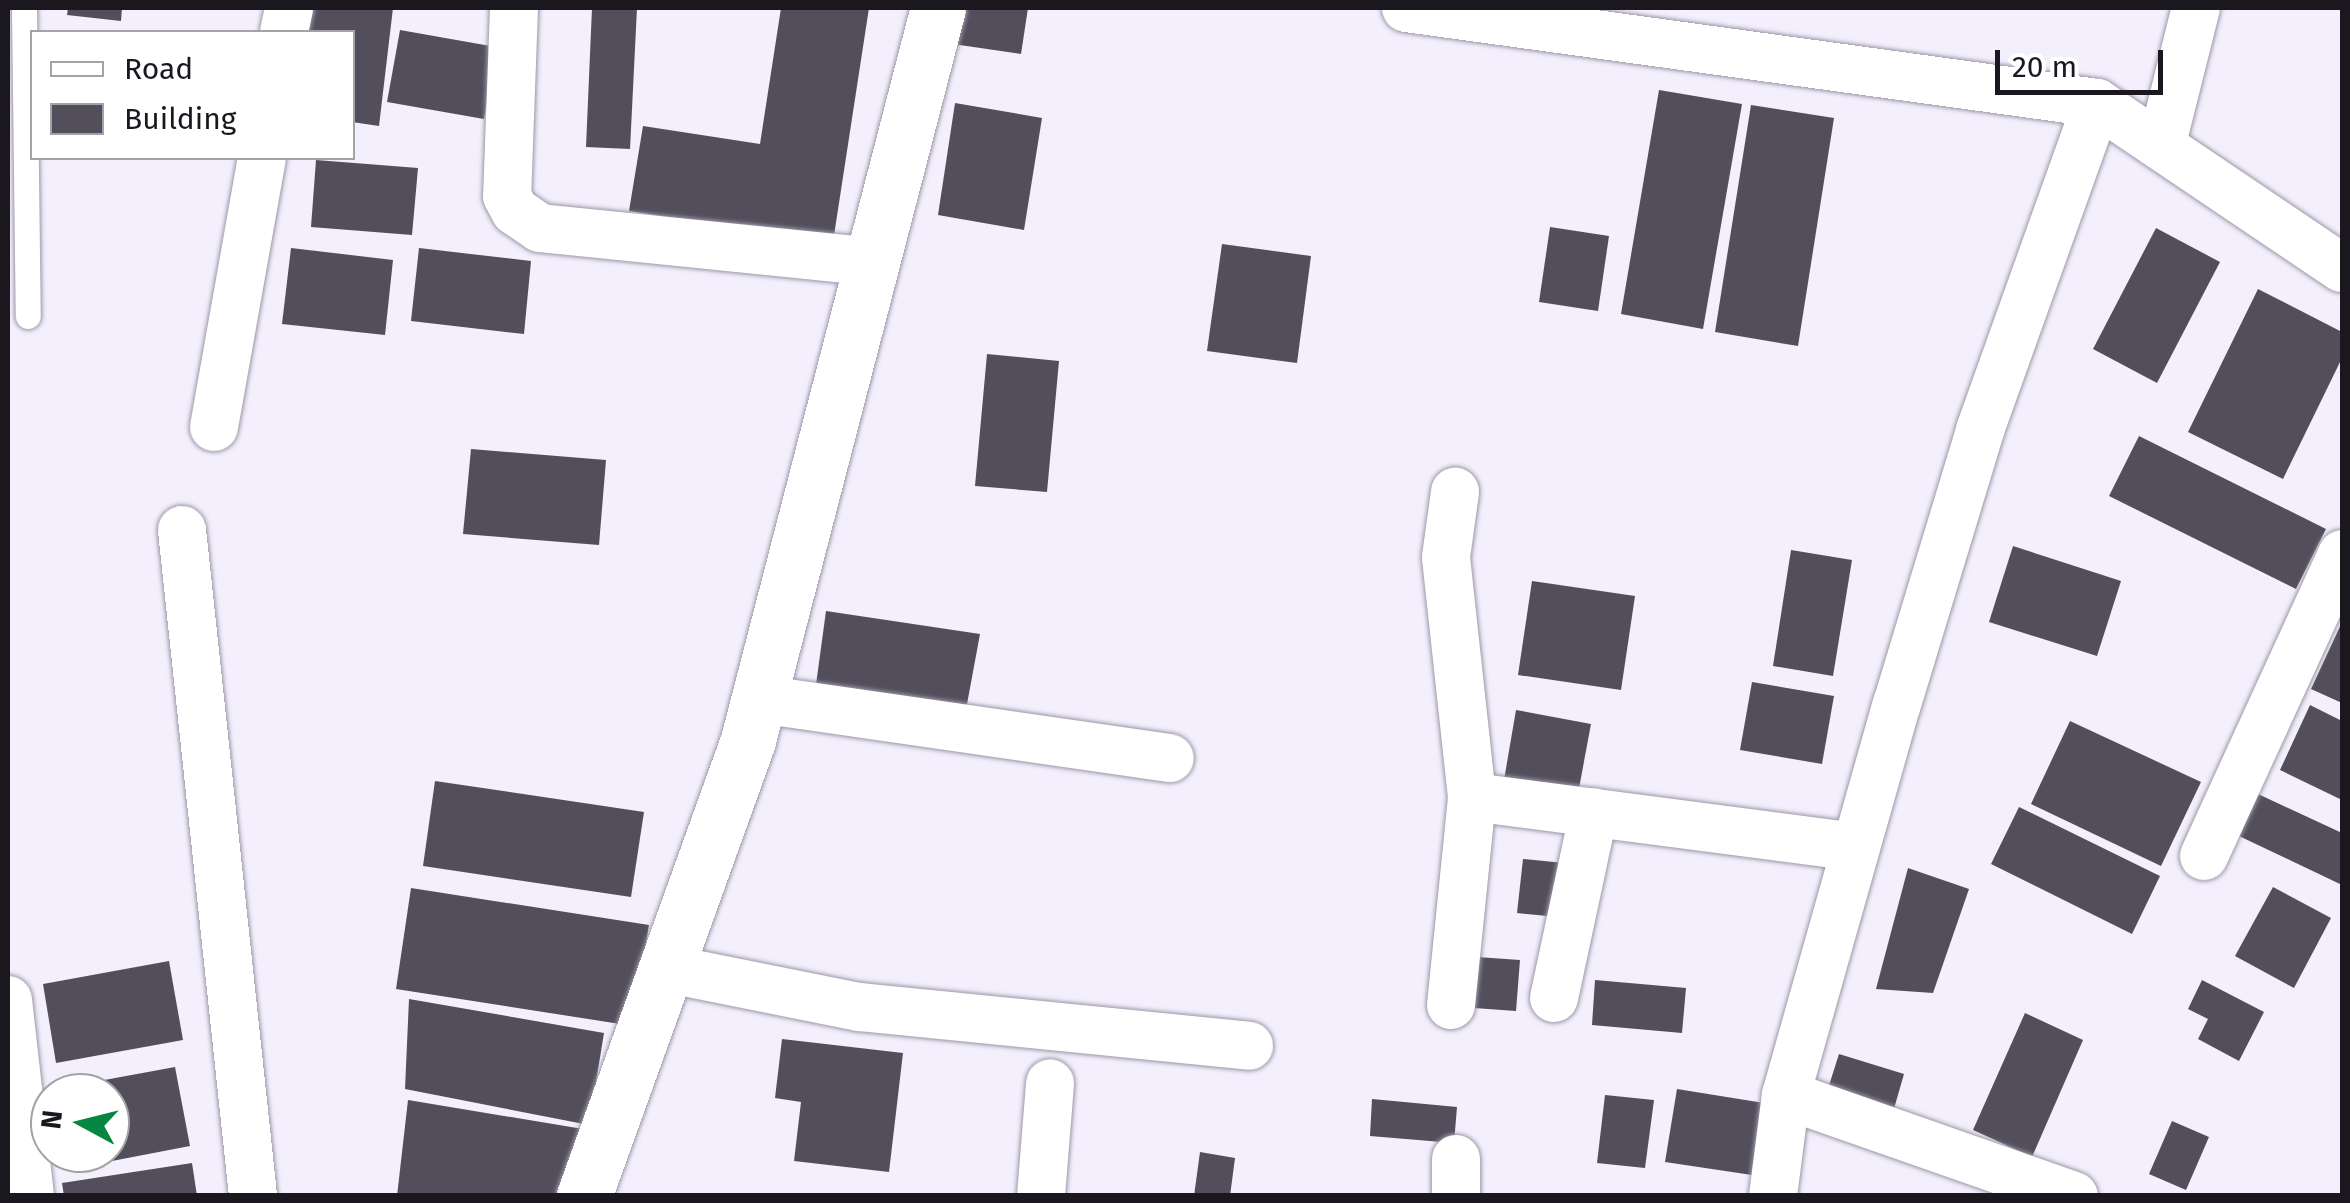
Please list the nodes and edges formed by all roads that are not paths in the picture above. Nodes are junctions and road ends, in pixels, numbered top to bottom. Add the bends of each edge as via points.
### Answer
1 (24, 8) edge
2 (514, 8) edge
3 (938, 8) edge
4 (1406, 8) edge
5 (2196, 8) edge
6 (2097, 103) junction
7 (2163, 140) junction
8 (262, 160) edge
9 (872, 262) junction
10 (2342, 268) edge
11 (28, 316) dead end
12 (214, 427) dead end
13 (1455, 492) dead end
14 (182, 530) dead end
15 (2342, 554) edge
16 (759, 699) junction
17 (1170, 758) dead end
18 (1472, 796) junction
19 (1594, 812) junction
20 (1856, 847) junction
21 (2204, 856) dead end
22 (670, 970) junction
23 (1554, 998) dead end
24 (8, 1000) edge
25 (1450, 1004) dead end
26 (1249, 1046) dead end
27 (1050, 1083) dead end
28 (1786, 1096) junction
29 (30, 1196) edge
30 (253, 1196) edge
31 (584, 1196) edge
32 (1040, 1196) edge
33 (1773, 1196) edge
34 (2074, 1196) edge

1 - 11 lane
2 - 9 street via 507,196 515,211 540,228
3 - 9 street
4 - 6 street
5 - 7 street
6 - 7 street
6 - 20 street via 1980,430
7 - 10 street
8 - 12 street
9 - 16 street
13 - 18 street via 1446,557
14 - 30 street
15 - 21 street
16 - 17 street
16 - 22 street
18 - 19 street
18 - 25 street
19 - 20 street
19 - 23 street
20 - 28 street
22 - 26 street via 860,1007
22 - 31 street
24 - 29 street
27 - 32 street
28 - 33 street
28 - 34 street

